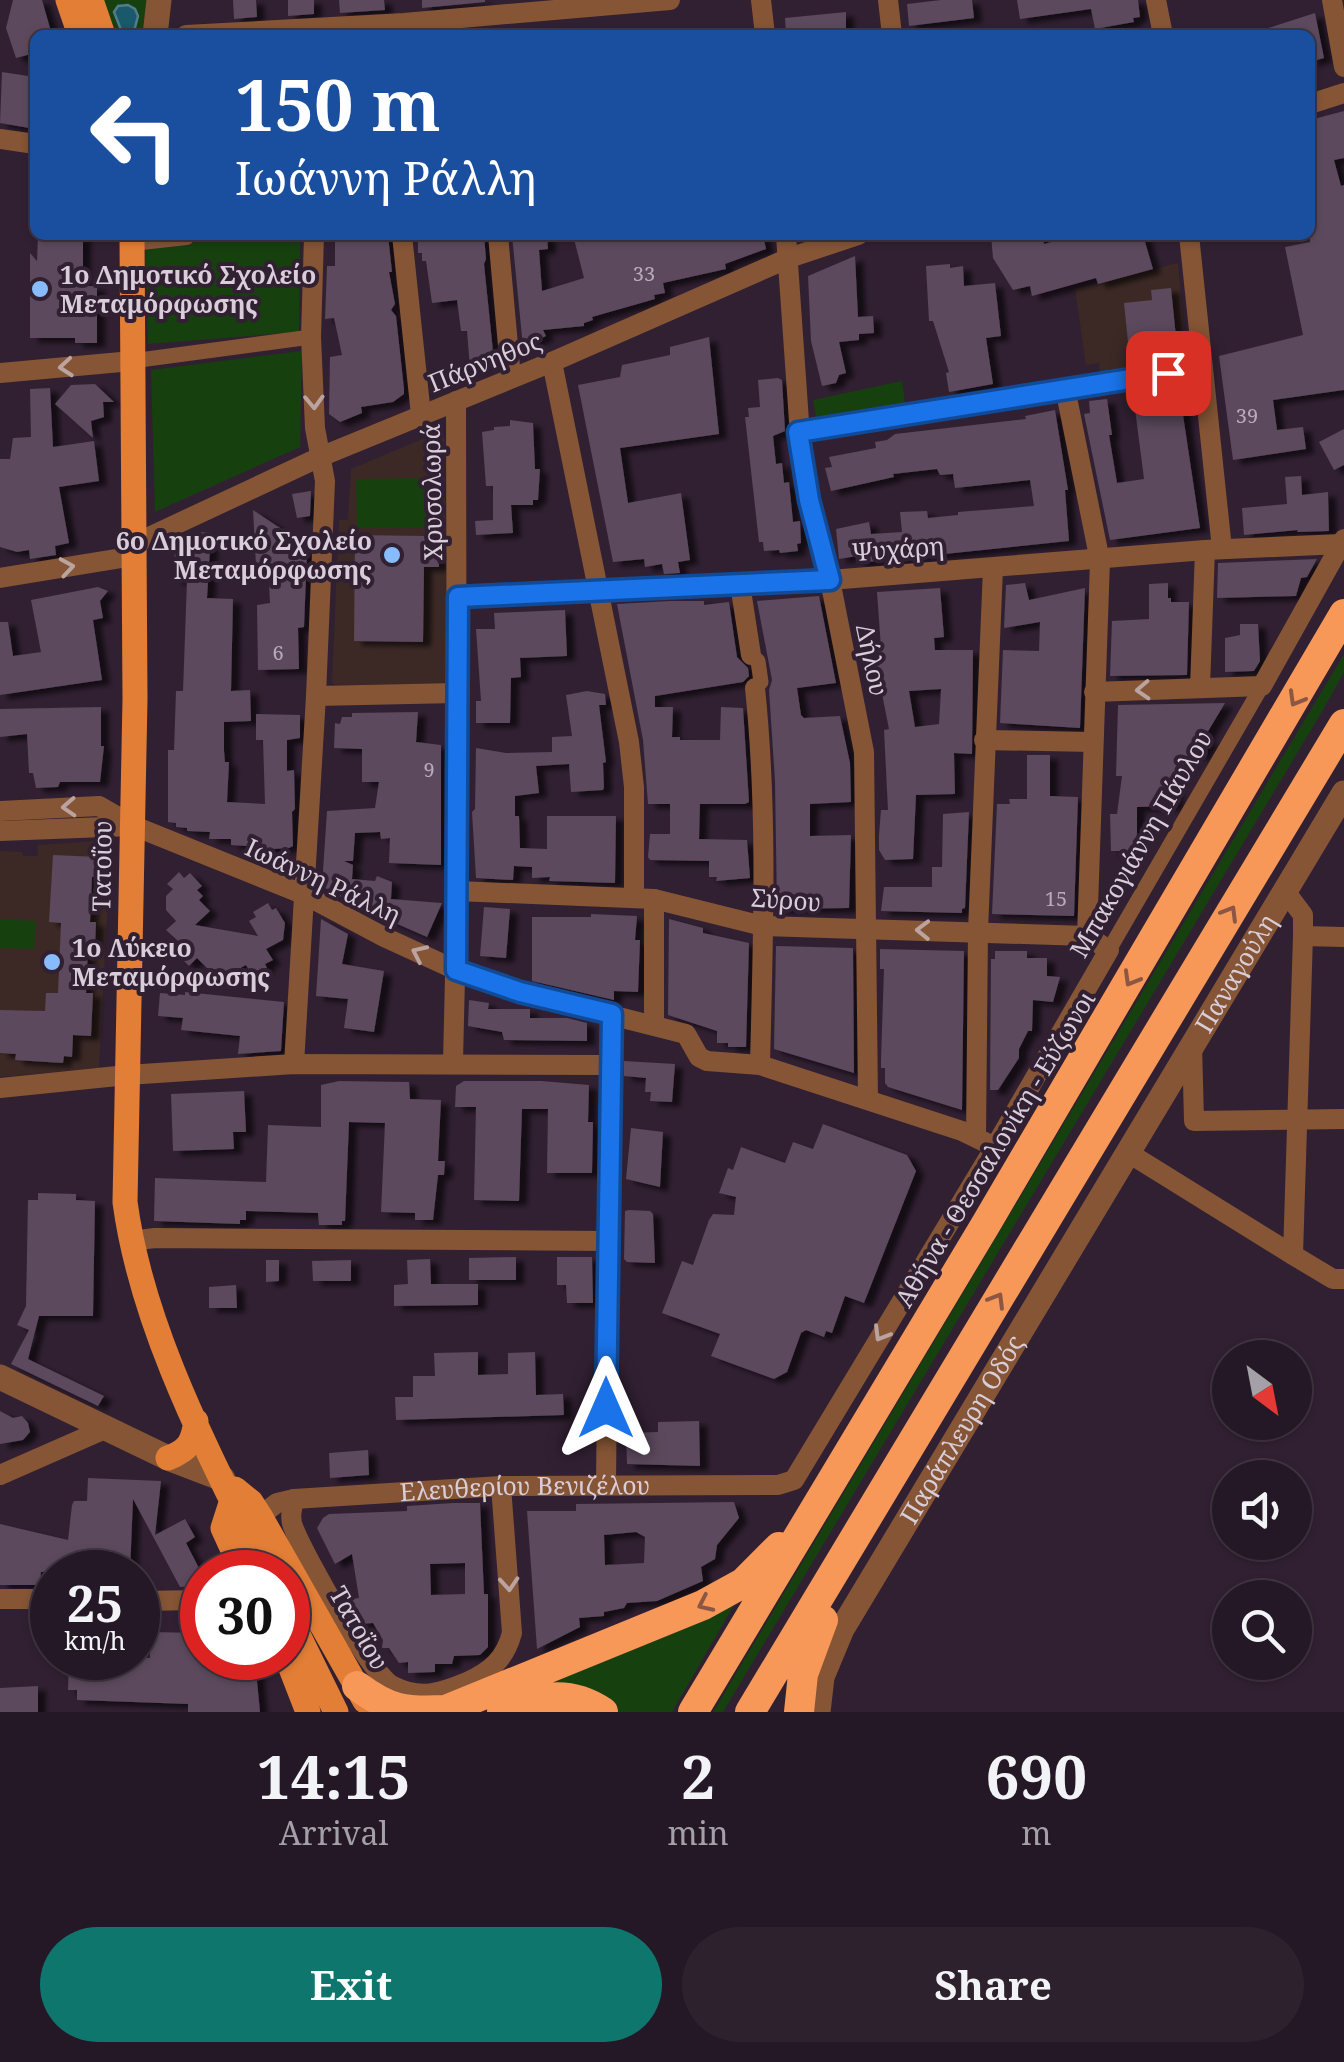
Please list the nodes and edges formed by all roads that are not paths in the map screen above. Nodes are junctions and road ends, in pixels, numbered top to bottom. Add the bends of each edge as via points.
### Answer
1 (68, 0) edge
2 (91, 0) edge
3 (160, 0) edge
4 (403, 0) edge
5 (670, 0) edge
6 (761, 0) edge
7 (888, 0) edge
8 (1156, 0) edge
9 (1332, 0) edge
10 (514, 6) edge
11 (404, 23) junction
12 (78, 30) edge
13 (101, 30) edge
14 (156, 30) edge
15 (277, 30) edge
16 (764, 30) edge
17 (891, 30) edge
18 (1162, 30) edge
19 (1344, 67) edge
20 (1344, 93) edge
21 (1315, 102) edge
22 (0, 139) edge
23 (30, 143) edge
24 (132, 240) edge
25 (314, 240) edge
26 (403, 240) edge
27 (498, 240) edge
28 (786, 240) edge
29 (843, 240) edge
30 (1189, 240) edge
31 (788, 258) junction
32 (311, 338) junction
33 (132, 362) junction
34 (552, 362) junction
35 (1202, 368) junction
36 (0, 372) edge
37 (511, 378) junction
38 (1065, 388) junction
39 (456, 401) junction
40 (421, 415) junction
41 (798, 432) junction
42 (320, 457) junction
43 (1343, 541) edge
44 (134, 550) junction
45 (1214, 550) junction
46 (1100, 560) junction
47 (993, 568) junction
48 (0, 578) edge
49 (830, 580) junction
50 (740, 584) junction
51 (598, 592) junction
52 (458, 597) junction
53 (1344, 614) edge
54 (751, 655) joint
55 (1262, 686) junction
56 (1200, 687) junction
57 (755, 688) joint
58 (1094, 692) junction
59 (458, 693) junction
60 (316, 696) junction
61 (1344, 724) edge
62 (984, 740) junction
63 (1093, 742) junction
64 (1344, 792) edge
65 (0, 810) edge
66 (134, 826) junction
67 (0, 832) edge
68 (458, 891) junction
69 (1284, 891) junction
70 (306, 894) junction
71 (644, 898) junction
72 (763, 926) junction
73 (869, 929) junction
74 (978, 931) junction
75 (1087, 936) junction
76 (1304, 936) junction
77 (1344, 937) edge
78 (1110, 950) junction
79 (456, 970) junction
80 (612, 1014) junction
81 (654, 1024) junction
82 (1192, 1044) junction
83 (453, 1062) junction
84 (294, 1064) junction
85 (610, 1065) junction
86 (760, 1065) junction
87 (126, 1075) junction
88 (0, 1088) edge
89 (868, 1099) junction
90 (1344, 1118) edge
91 (1299, 1120) junction
92 (976, 1136) junction
93 (996, 1146) junction
94 (1126, 1152) junction
95 (130, 1241) junction
96 (607, 1241) junction
97 (1293, 1255) junction
98 (1344, 1280) edge
99 (0, 1377) edge
100 (196, 1421) junction
101 (107, 1428) junction
102 (168, 1458) junction
103 (0, 1475) edge
104 (794, 1480) joint
105 (606, 1484) junction
106 (501, 1486) junction
107 (228, 1490) junction
108 (827, 1492) junction
109 (294, 1499) junction
110 (875, 1503) junction
111 (260, 1516) junction
112 (234, 1550) edge
113 (257, 1550) edge
114 (0, 1599) edge
115 (30, 1599) edge
116 (310, 1659) edge
117 (295, 1680) edge
118 (364, 1699) edge
119 (443, 1711) edge
120 (308, 1712) edge
121 (336, 1712) edge
122 (502, 1712) edge
123 (602, 1712) edge
124 (694, 1712) edge
125 (750, 1712) edge
126 (799, 1712) edge
127 (818, 1712) edge

1 - 12 main road
2 - 13 main road
3 - 14 street
4 - 11 street
5 - 10 street
6 - 16 street
7 - 17 street
8 - 18 street
9 - 19 street
10 - 11 street
11 - 15 street
20 - 21 street
22 - 23 street
24 - 33 main road, Τατοΐου
25 - 32 street
26 - 40 street, Χρυσολωρά
27 - 37 street
28 - 31 street, Δήλου
29 - 31 street, Πάρνηθος
30 - 35 street
31 - 34 street, Πάρνηθος
31 - 41 street, Δήλου
32 - 33 street
32 -> 42 street
33 -> 36 street
33 - 44 main road, Τατοΐου
34 - 37 street, Πάρνηθος
34 - 51 street
35 - 38 street
35 - 45 street
37 - 39 street, Πάρνηθος
38 - 41 street
38 - 46 street
39 - 40 street, Πάρνηθος
39 - 52 street, Χρυσολωρά
40 - 42 street, Πάρνηθος
41 - 49 street, Δήλου
42 - 44 street, Πάρνηθος
42 - 60 street via 325,481
43 - 45 street, Ψυχάρη
43 - 55 street, Μπακογιάννη Πάυλου
48 -> 44 street, Πάρνηθος
44 - 66 main road, Τατοΐου
45 - 46 street, Ψυχάρη
45 - 56 street
46 - 47 street, Ψυχάρη
46 - 58 street
47 - 49 street, Ψυχάρη
47 - 62 street
49 - 50 street, Ψυχάρη
49 - 73 street, Δήλου via 864,752
50 - 51 street, Ψυχάρη
50 - 54 street
51 - 52 street, Ψυχάρη
51 - 71 street via 632,763
52 - 59 street, Χρυσολωρά
53 -> 108 highway, Αθήνα - Θεσσαλονίκη - Εύζωνοι
54 - 57 street via 762,682
55 - 56 street
55 - 78 street, Μπακογιάννη Πάυλου
56 -> 58 street
57 - 72 street
58 - 63 street
59 - 60 street
59 - 68 street, Χρυσολωρά
60 - 70 street
110 -> 61 highway
62 - 63 street
62 - 74 street
63 - 75 street
64 - 69 street, Παναγούλη
66 -> 65 street, Ιωάννη Ράλλη via 99,806
66 - 67 street, Ιωάννη Ράλλη
66 - 70 street, Ιωάννη Ράλλη
66 - 87 main road, Τατοΐου
68 - 71 street, Σύρου
68 - 79 street, Χρυσολωρά
69 - 76 street via 1303,915
69 - 82 street, Παναγούλη
79 -> 70 street, Ιωάννη Ράλλη
70 - 84 street
71 - 72 street, Σύρου
71 - 81 street
72 - 73 street, Σύρου
72 - 86 street
74 -> 73 street, Σύρου
73 - 89 street, Δήλου
74 - 75 street, Σύρου
74 - 92 street
75 - 78 street, Σύρου
76 - 77 street
76 - 91 street
78 - 93 street, Μπακογιάννη Πάυλου
79 - 80 street, Ιωάννη Ράλλη
79 - 83 street, Χρυσολωρά
80 - 81 street, Ιωάννη Ράλλη
80 - 85 street
81 - 86 street, Ιωάννη Ράλλη via 686,1034 706,1061
82 - 91 street via 1194,1121
82 - 94 street, Παναγούλη
83 - 84 street
83 - 85 street
84 - 87 street
85 - 96 street
86 - 89 street, Ιωάννη Ράλλη
87 - 88 street
87 - 95 main road, Τατοΐου
89 - 92 street, Ιωάννη Ράλλη
90 - 91 street
91 - 97 street
92 - 93 street, Ιωάννη Ράλλη
93 -> 104 street, Μπακογιάννη Πάυλου
94 - 97 street
94 - 127 street, Παράπλευρη Οδός via 842,1629 822,1677
95 - 96 street
95 - 100 main road, Τατοΐου
96 - 105 street
97 - 98 street
99 - 101 street
100 - 102 main road via 188,1448
100 - 107 main road, Τατοΐου
101 - 102 street
101 - 103 street
102 - 107 street
104 - 105 street, Ελευθερίου Βενιζέλου
105 - 106 street, Ελευθερίου Βενιζέλου
106 - 109 street, Ελευθερίου Βενιζέλου
106 -> 109 street via 509,1646 485,1674 439,1694 412,1694 388,1684 364,1656 293,1529
107 - 111 main road, Τατοΐου via 251,1502
107 - 112 main road via 223,1528
107 - 113 main road, Τατοΐου
108 -> 119 highway via 760,1567 722,1596
108 - 124 highway, Αθήνα - Θεσσαλονίκη - Εύζωνοι
109 - 111 street, Ελευθερίου Βενιζέλου
110 - 125 highway
110 - 126 highway via 812,1643
111 - 118 main road, Τατοΐου
114 - 115 street
116 - 121 main road
117 - 120 main road
118 - 119 highway
122 - 123 highway via 562,1695

